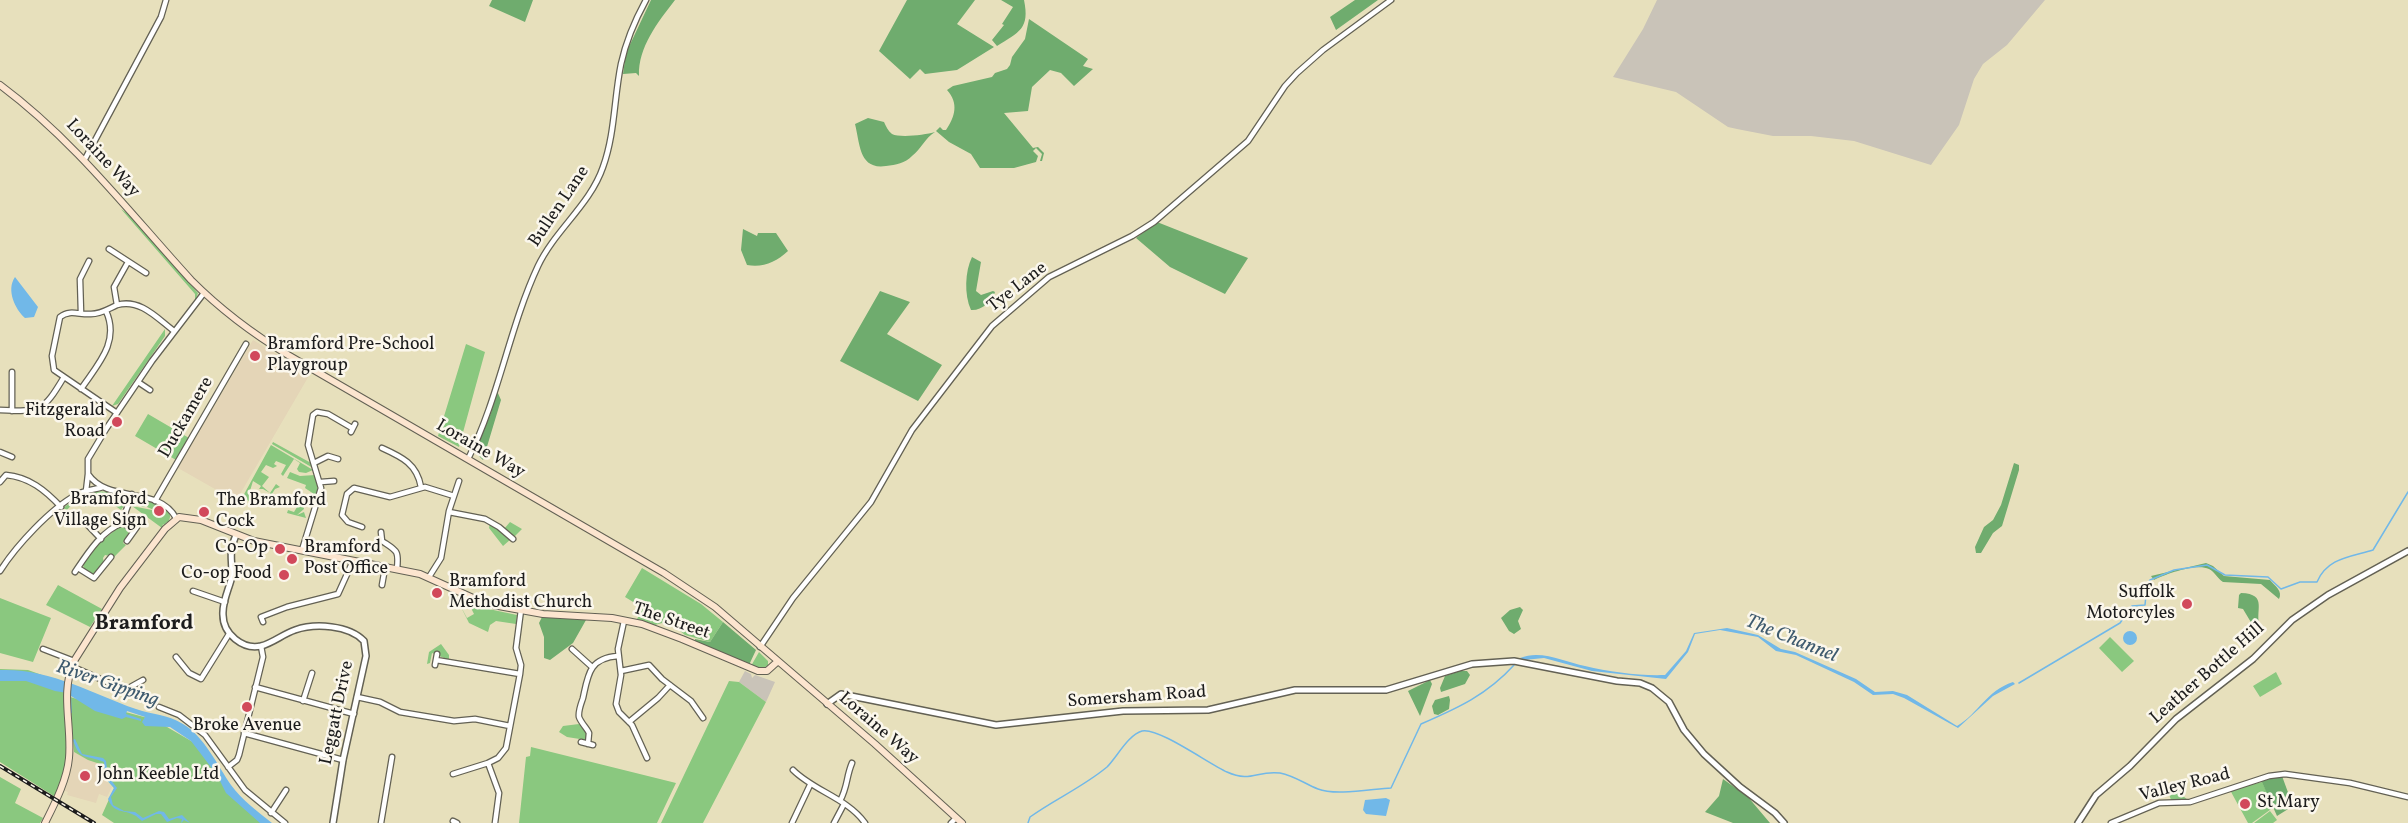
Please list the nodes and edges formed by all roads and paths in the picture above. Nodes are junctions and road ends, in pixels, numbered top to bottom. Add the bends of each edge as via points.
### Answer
1 (166, 0) edge
2 (646, 0) edge
3 (1391, 0) edge
4 (0, 85) edge
5 (85, 159) junction
6 (109, 249) dead end
7 (89, 261) dead end
8 (128, 262) junction
9 (146, 273) dead end
10 (204, 293) junction
11 (117, 305) junction
12 (106, 311) junction
13 (81, 313) junction
14 (174, 332) junction
15 (246, 344) dead end
16 (12, 372) dead end
17 (64, 377) junction
18 (138, 382) junction
19 (81, 389) junction
20 (150, 390) dead end
21 (0, 410) edge
22 (12, 411) junction
23 (117, 413) junction
24 (352, 428) dead end
25 (382, 448) dead end
26 (0, 452) edge
27 (12, 457) dead end
28 (338, 459) dead end
29 (468, 459) junction
30 (314, 463) junction
31 (88, 474) junction
32 (334, 481) dead end
33 (0, 482) edge
34 (321, 482) junction
35 (459, 482) dead end
36 (421, 487) junction
37 (103, 488) junction
38 (86, 491) junction
39 (132, 494) junction
40 (454, 496) junction
41 (155, 501) junction
42 (61, 507) junction
43 (449, 512) junction
44 (81, 518) dead end
45 (176, 518) junction
46 (122, 522) junction
47 (362, 527) dead end
48 (381, 532) dead end
49 (236, 535) junction
50 (101, 539) junction
51 (393, 539) dead end
52 (513, 539) dead end
53 (127, 541) dead end
54 (391, 546) junction
55 (302, 550) junction
56 (2408, 551) edge
57 (111, 557) dead end
58 (353, 561) junction
59 (386, 568) junction
60 (397, 569) junction
61 (0, 571) edge
62 (429, 577) junction
63 (382, 585) dead end
64 (193, 591) dead end
65 (225, 602) junction
66 (521, 610) junction
67 (624, 621) junction
68 (263, 622) dead end
69 (229, 633) junction
70 (261, 646) junction
71 (760, 647) junction
72 (43, 649) dead end
73 (572, 649) dead end
74 (618, 656) junction
75 (176, 657) dead end
76 (436, 660) dead end
77 (777, 662) junction
78 (73, 664) junction
79 (592, 667) junction
80 (621, 671) junction
81 (312, 673) dead end
82 (520, 674) junction
83 (201, 679) junction
84 (208, 683) dead end
85 (670, 685) junction
86 (255, 687) junction
87 (143, 688) dead end
88 (357, 697) junction
89 (303, 700) junction
90 (827, 705) junction
91 (159, 707) dead end
92 (354, 714) junction
93 (703, 718) dead end
94 (629, 722) junction
95 (510, 726) junction
96 (244, 732) junction
97 (581, 742) dead end
98 (392, 757) dead end
99 (647, 758) dead end
100 (343, 760) junction
101 (852, 763) dead end
102 (488, 764) junction
103 (228, 767) junction
104 (793, 770) dead end
105 (453, 774) dead end
106 (810, 785) junction
107 (286, 790) dead end
108 (2408, 797) edge
109 (842, 802) junction
110 (271, 813) junction
111 (954, 820) edge
112 (45, 823) edge
113 (285, 823) edge
114 (333, 823) edge
115 (382, 823) edge
116 (495, 823) edge
117 (792, 823) edge
118 (834, 823) edge
119 (865, 823) edge
120 (962, 823) edge
121 (1784, 823) edge
122 (2078, 823) edge
123 (2111, 823) edge

1 - 5 street via 161,17
2 - 29 street, Bullen Lane via 623,54 610,139 600,175 549,245 535,272 519,310 489,410
3 - 71 street, Tye Lane via 1297,74 1238,152 1154,222 1049,277 992,326 912,430 871,502 793,598
4 - 5 main road, Loraine Way
5 - 10 main road, Loraine Way
6 - 8 street
7 - 13 street via 80,279
8 - 9 street
8 - 11 street via 114,287
10 - 14 street
10 - 29 main road, Loraine Way via 275,347
11 - 12 street
11 - 14 street via 140,306
12 - 13 street
12 - 19 street via 109,347
13 - 17 street via 65,314 57,323 52,363 54,370
14 - 18 street
15 - 41 street, Duckamere via 246,351
16 - 22 street
17 - 19 street
17 - 22 street via 44,406
18 - 20 street
18 - 23 street
19 - 23 street
21 - 22 street
23 - 31 street via 89,457
24 - 30 street via 328,414 315,413 308,445
25 - 36 street via 412,465
26 - 27 street
28 - 30 street via 328,456
29 - 71 main road, Loraine Way via 664,573 715,607
30 - 34 street
31 - 37 street
31 - 38 street
32 - 34 street
33 - 42 street via 6,475 29,480
34 - 55 street
35 - 40 street
36 - 40 street
36 - 47 street via 390,497 352,489 342,515
37 - 38 street
37 - 39 street
38 - 42 street
39 - 41 street
39 - 46 street
40 - 43 street
41 - 45 street via 168,507
42 - 61 street via 23,540
43 - 52 street via 486,519
43 - 62 street via 441,558
44 - 50 street
45 - 49 main road via 201,520
45 - 78 main road via 120,588
46 - 50 street
46 - 53 street via 136,529
48 - 54 street via 382,541
49 - 55 main road, The Street
49 - 65 street via 230,550 231,575
50 - 57 street via 76,570 94,578
51 - 54 street
54 - 60 street via 398,555
55 - 58 main road, The Street
56 - 122 street, Leather Bottle Hill via 2320,599 2292,620 2253,660 2176,719 2096,795
58 - 59 main road, The Street
58 - 68 street via 338,594 287,607 261,617
59 - 60 main road, The Street
59 - 63 street
60 - 62 main road, The Street
62 - 66 main road, The Street via 472,598
64 - 65 street
65 - 69 street via 223,617
66 - 67 main road, The Street
66 - 82 street via 516,648
67 - 74 street
67 - 77 main road, The Street via 649,626 758,671 767,671
69 - 70 street via 241,642
69 - 83 street
70 - 86 street via 263,657
70 - 88 street, Leggatt Drive via 305,627 351,631 364,641 366,648
71 - 77 main road, Loraine Way
72 - 78 street
73 - 79 street
74 - 79 street via 603,659
74 - 80 street
75 - 83 street via 189,673
76 - 82 street
77 - 90 main road, Loraine Way
78 - 87 street via 125,690 141,682
78 - 112 main road via 66,698 69,758
79 - 97 street via 579,714 591,744
80 - 85 street via 648,665
80 - 94 street via 616,704
81 - 89 street
82 - 95 street
83 - 84 street
85 - 93 street via 691,701
85 - 94 street
86 - 89 street
86 - 96 street
88 - 92 street, Leggatt Drive
88 - 95 street via 400,712
89 - 92 street
90 - 111 main road, Loraine Way via 875,744
90 - 121 street, Somersham Road via 842,694 996,725 1123,711 1208,710 1295,690 1386,690 1472,664 1514,661 1652,687 1669,702 1684,730 1704,754
91 - 103 street via 202,732
92 - 100 street, Leggatt Drive
94 - 99 street
95 - 102 street via 505,750
96 - 100 street
96 - 103 street via 237,760
98 - 115 street
100 - 114 street, Leggatt Drive
101 - 109 street
102 - 105 street
102 - 116 street via 499,793
103 - 110 street via 245,790
104 - 106 street
106 - 109 street
106 - 117 street
107 - 110 street
108 - 123 street, Valley Road via 2350,783 2285,774 2190,802 2159,803
109 - 118 street
109 - 119 street
110 - 113 street
111 - 120 main road, Loraine Way

